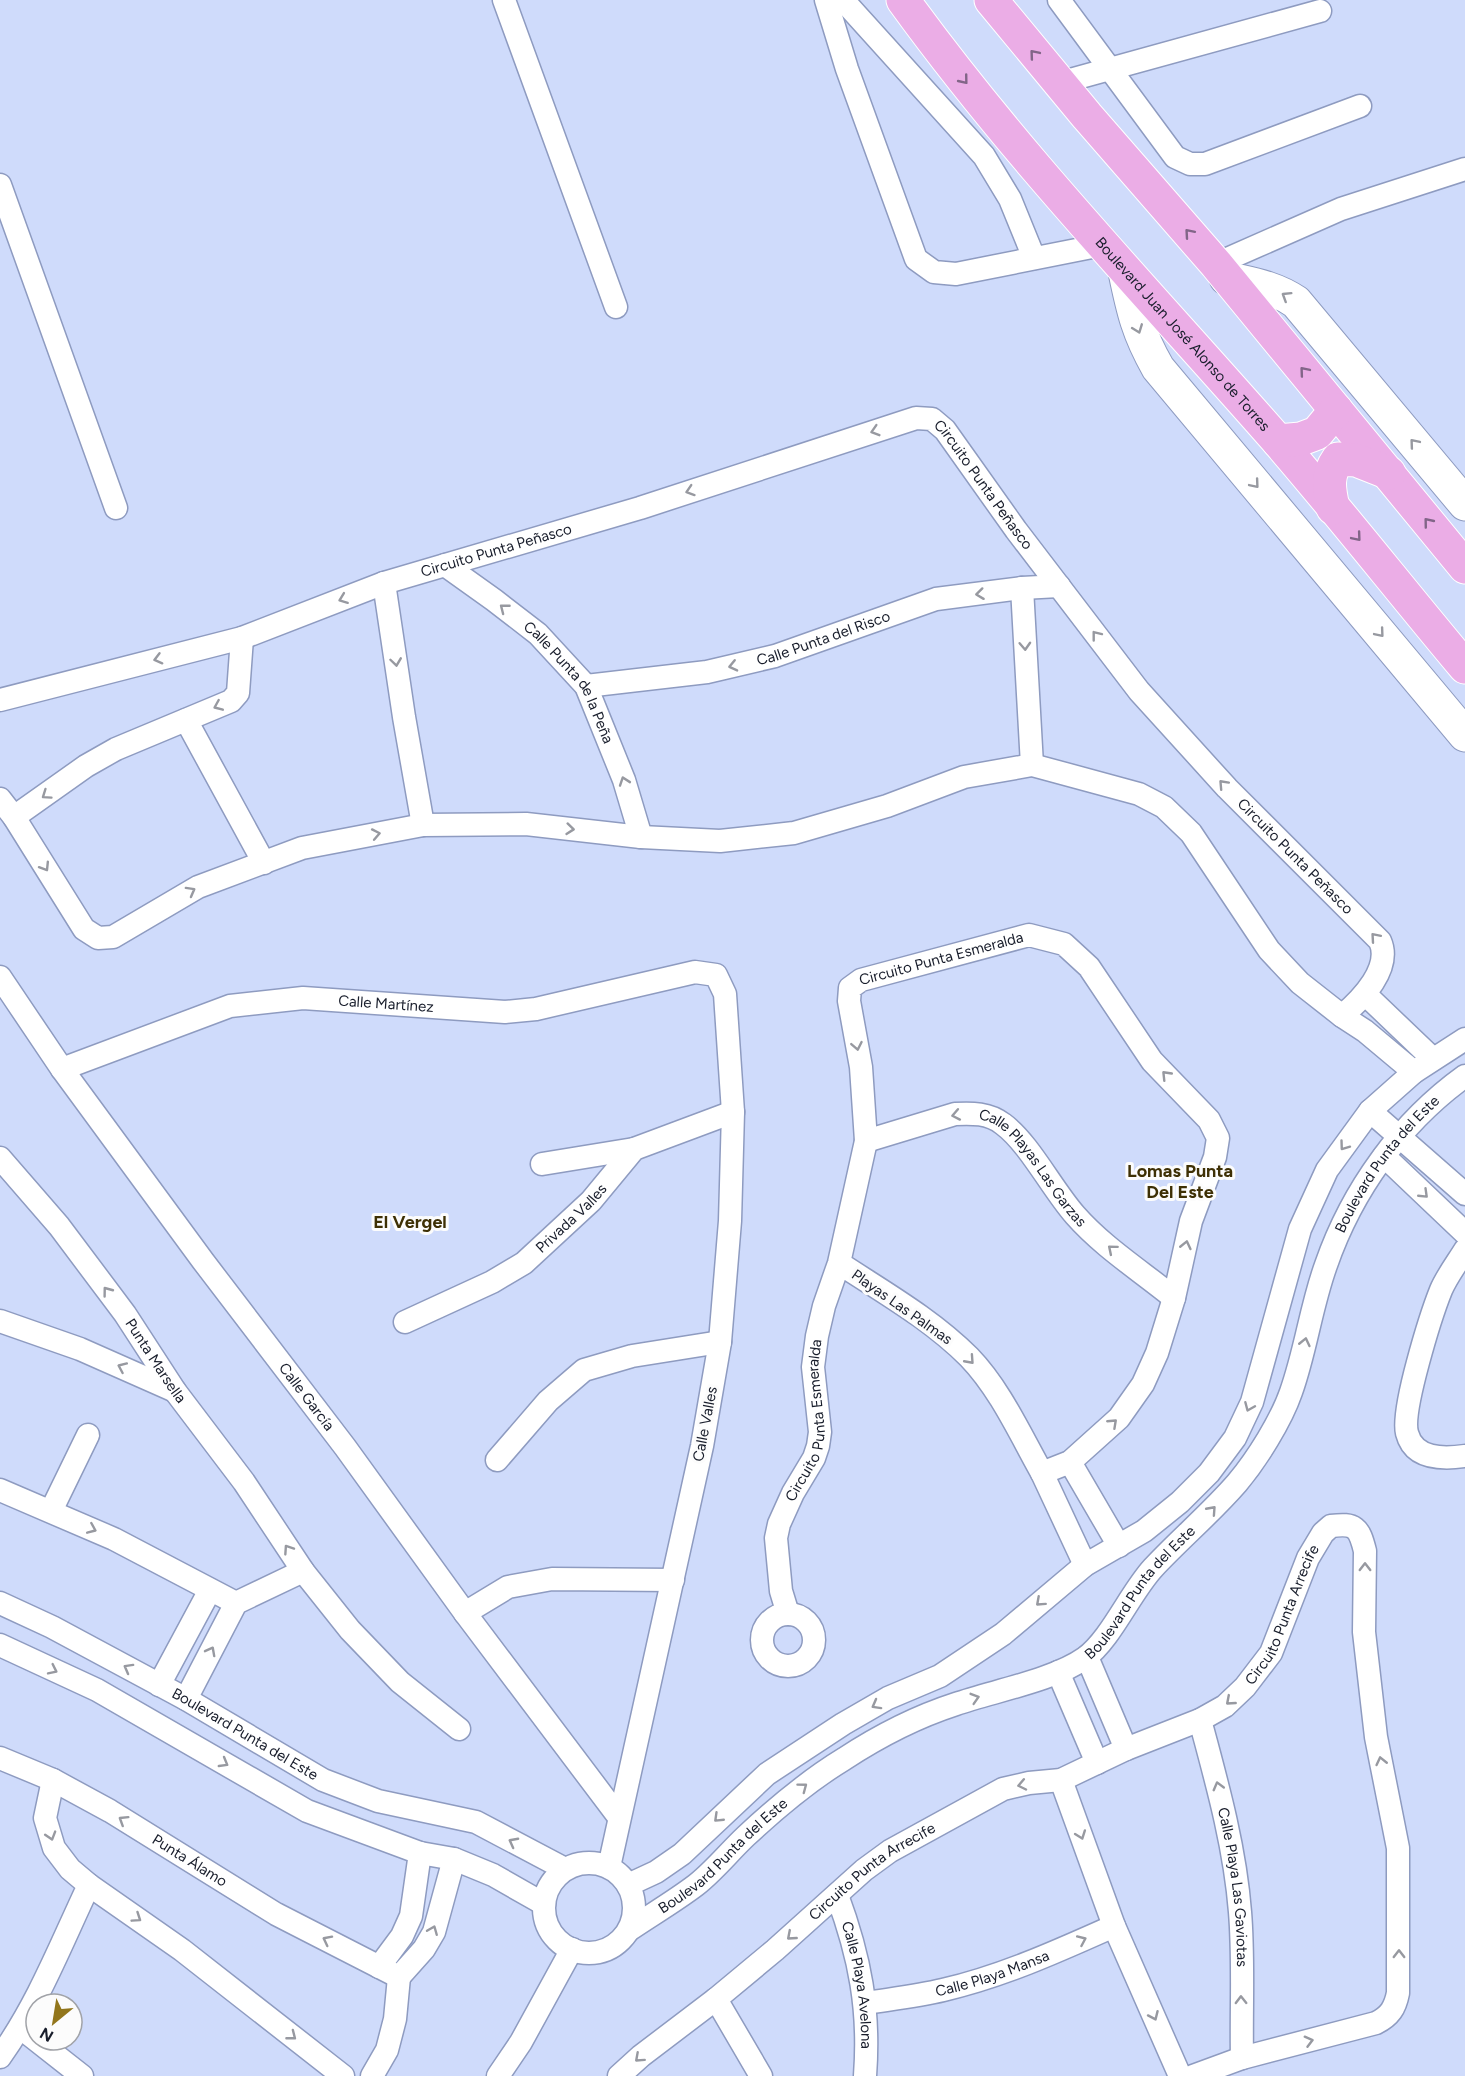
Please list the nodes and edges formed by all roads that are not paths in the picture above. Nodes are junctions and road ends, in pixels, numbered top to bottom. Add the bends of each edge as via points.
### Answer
1 (504, 0) edge
2 (826, 0) edge
3 (843, 0) edge
4 (903, 0) edge
5 (991, 0) edge
6 (1059, 0) edge
7 (1320, 11) dead end
8 (939, 50) junction
9 (1111, 69) junction
10 (909, 73) junction
11 (1059, 83) junction
12 (1360, 106) dead end
13 (1465, 169) edge
14 (0, 185) edge
15 (1102, 245) junction
16 (1034, 258) junction
17 (1221, 271) junction
18 (1125, 272) junction
19 (616, 307) dead end
20 (1336, 410) junction
21 (1278, 441) junction
22 (1389, 473) junction
23 (1465, 504) edge
24 (116, 508) dead end
25 (1333, 508) junction
26 (445, 565) junction
27 (1465, 567) edge
28 (384, 583) junction
29 (1059, 586) junction
30 (1022, 588) junction
31 (242, 638) junction
32 (1465, 667) edge
33 (586, 686) junction
34 (0, 700) edge
35 (186, 720) junction
36 (1465, 735) edge
37 (1032, 765) junction
38 (0, 799) edge
39 (14, 817) junction
40 (423, 825) junction
41 (641, 837) junction
42 (264, 863) junction
43 (716, 975) joint
44 (0, 977) edge
45 (1365, 994) junction
46 (1342, 1016) junction
47 (1465, 1039) edge
48 (1433, 1059) junction
49 (62, 1069) junction
50 (1414, 1072) junction
51 (1465, 1076) edge
52 (1370, 1111) junction
53 (733, 1112) junction
54 (1399, 1135) junction
55 (866, 1141) junction
56 (634, 1149) junction
57 (1384, 1156) junction
58 (0, 1158) edge
59 (542, 1164) dead end
60 (1465, 1194) edge
61 (1465, 1233) edge
62 (1465, 1250) edge
63 (839, 1263) junction
64 (1283, 1291) junction
65 (1174, 1298) junction
66 (1316, 1298) junction
67 (0, 1321) edge
68 (405, 1322) dead end
69 (720, 1342) junction
70 (175, 1391) junction
71 (88, 1435) dead end
72 (1465, 1456) edge
73 (497, 1460) dead end
74 (1070, 1462) junction
75 (1042, 1473) junction
76 (0, 1490) edge
77 (51, 1511) junction
78 (1119, 1546) junction
79 (1085, 1565) junction
80 (303, 1571) junction
81 (673, 1580) junction
82 (210, 1590) junction
83 (237, 1602) junction
84 (0, 1603) edge
85 (465, 1612) junction
86 (788, 1614) dead end
87 (0, 1645) edge
88 (1087, 1657) junction
89 (1058, 1672) junction
90 (159, 1685) junction
91 (186, 1699) junction
92 (1200, 1720) junction
93 (459, 1729) dead end
94 (1126, 1749) junction
95 (0, 1758) edge
96 (1097, 1763) junction
97 (53, 1780) junction
98 (1061, 1780) junction
99 (618, 1816) junction
100 (420, 1853) junction
101 (454, 1859) junction
102 (609, 1867) junction
103 (565, 1869) junction
104 (88, 1885) junction
105 (628, 1885) junction
106 (837, 1895) junction
107 (544, 1904) junction
108 (1114, 1926) junction
109 (629, 1930) junction
110 (572, 1949) junction
111 (379, 1967) junction
112 (399, 1977) junction
113 (716, 1999) junction
114 (866, 2002) junction
115 (21, 2028) junction
116 (0, 2057) edge
117 (1242, 2058) junction
118 (82, 2076) edge
119 (343, 2076) edge
120 (372, 2076) edge
121 (498, 2076) edge
122 (620, 2076) edge
123 (761, 2076) edge
124 (866, 2076) edge
125 (1180, 2076) edge
126 (1193, 2076) edge

1 - 19 street
2 - 16 street via 916,259 934,272 956,274
3 - 10 street
4 - 8 main road, Boulevard Juan José Alonso de Torres
11 -> 5 main road
6 - 9 street
7 - 9 street
8 - 10 street
8 -> 15 main road, Boulevard Juan José Alonso de Torres
9 - 11 street
9 - 12 street via 1175,157 1190,164 1205,164
10 - 16 street via 984,156 1010,199
17 -> 11 main road
13 - 17 street via 1341,209
14 - 24 street
15 - 16 street
15 - 18 main road, Boulevard Juan José Alonso de Torres
20 -> 17 main road
23 -> 17 street via 1296,302 1282,292
18 - 21 main road, Boulevard Juan José Alonso de Torres
18 -> 36 street via 1134,318 1158,368
20 - 21 main road via 1317,433
20 - 22 main road
21 - 25 main road, Boulevard Juan José Alonso de Torres
22 - 25 main road via 1356,460 1338,459 1328,479
27 -> 22 main road
25 -> 32 main road, Boulevard Juan José Alonso de Torres
26 - 28 street, Circuito Punta Peñasco
29 -> 26 street, Circuito Punta Peñasco via 945,430 932,419 916,418 640,508
33 -> 26 street, Calle Punta de la Peña via 538,634
28 -> 31 street, Circuito Punta Peñasco
28 -> 40 street
29 - 30 street, Calle Punta del Risco
45 -> 29 street, Circuito Punta Peñasco via 1383,960 1380,940 1211,771 1139,691
30 -> 33 street, Calle Punta del Risco via 936,599 775,656 718,669
30 -> 37 street
31 -> 34 street, Circuito Punta Peñasco
31 -> 35 street via 238,693 231,701
41 -> 33 street, Calle Punta de la Peña via 624,780
35 -> 39 street via 116,749
35 - 42 street
37 - 41 street via 964,777 887,806 794,833 720,841
37 - 46 street via 1139,794 1164,807 1191,832 1269,950 1300,983
38 - 39 street
39 -> 42 street via 84,929 98,938 113,937 198,887
40 -> 41 street via 526,824
42 -> 40 street via 303,848
43 - 49 street, Calle Martínez via 695,972 536,1009 505,1012 303,998 230,1006
43 - 53 street, Calle Valles via 726,993
44 - 49 street, Calle García
45 - 46 street, Circuito Punta Peñasco
45 - 48 street
46 - 50 street
47 - 48 street, Boulevard Punta del Este
48 - 50 street, Boulevard Punta del Este
49 - 85 street, Calle García
50 - 52 street, Boulevard Punta del Este
51 - 54 street, Boulevard Punta del Este
52 - 54 street
52 -> 64 street, Boulevard Punta del Este via 1327,1170 1300,1229
53 - 56 street, Privada Valles
53 - 69 street, Calle Valles via 730,1221
54 - 57 street, Boulevard Punta del Este
54 - 60 street
55 - 63 street, Circuito Punta Esmeralda
65 -> 55 street, Calle Playas Las Garzas via 1083,1223 1024,1147 1003,1124 987,1115 955,1114
65 -> 55 street, Circuito Punta Esmeralda via 1191,1221 1215,1157 1218,1138 1209,1120 1152,1061 1089,967 1064,944 1029,935 861,980 850,988
56 - 59 street
56 - 68 street, Privada Valles via 591,1201 524,1263
57 -> 61 street
57 - 66 street, Boulevard Punta del Este via 1346,1216
70 -> 58 street, Punta Marsella via 125,1314 59,1226
62 - 72 street via 1442,1287 1431,1316 1406,1422 1414,1447 1423,1453 1446,1459
63 -> 75 street, Playas Las Palmas via 938,1329 970,1358 996,1392
63 - 86 street, Circuito Punta Esmeralda via 824,1306 813,1367 818,1446 793,1493 776,1538 781,1591
64 - 66 street
64 -> 78 street, Boulevard Punta del Este via 1252,1402 1235,1438 1209,1473 1180,1502
74 -> 65 street, Circuito Punta Esmeralda via 1119,1418 1143,1384
88 -> 66 street, Boulevard Punta del Este via 1153,1568 1209,1514 1261,1450 1290,1395
70 -> 67 street via 80,1349
69 - 73 street via 632,1356 584,1370 549,1401
69 - 81 street, Calle Valles
80 -> 70 street, Punta Marsella via 244,1482
71 - 77 street
74 - 75 street
74 - 78 street
75 - 79 street, Playas Las Palmas
76 - 77 street
77 -> 82 street
78 - 79 street, Boulevard Punta del Este
79 -> 105 street, Boulevard Punta del Este via 962,1664 888,1698 767,1774 682,1854
80 - 83 street
80 - 93 street, Punta Marsella via 400,1682
81 - 85 street via 552,1579 508,1587
81 - 99 street, Calle Valles
82 - 83 street
82 - 90 street
91 -> 83 street
90 -> 84 street, Boulevard Punta del Este
85 - 99 street, Calle García
87 -> 100 street via 97,1690 307,1811
88 - 89 street, Boulevard Punta del Este
88 - 94 street
89 - 96 street
109 -> 89 street, Boulevard Punta del Este via 697,1884 785,1800 879,1736 953,1704
90 - 91 street, Boulevard Punta del Este
103 -> 91 street, Boulevard Punta del Este via 476,1822 378,1801 323,1780
92 - 94 street, Circuito Punta Arrecife
117 -> 92 street, Calle Playa Las Gaviotas via 1240,1914 1234,1864
117 -> 92 street, Circuito Punta Arrecife via 1376,2023 1385,2019 1396,2005 1398,1848 1376,1737 1364,1632 1365,1551 1357,1529 1341,1524 1323,1533 1308,1558 1271,1653 1232,1700
94 - 96 street, Circuito Punta Arrecife
95 - 97 street, Punta Álamo
96 - 98 street, Circuito Punta Arrecife
97 -> 104 street via 45,1818 54,1848
111 -> 97 street, Punta Álamo via 276,1914
98 -> 106 street, Circuito Punta Arrecife via 1004,1789 890,1851
98 -> 108 street
99 - 102 street, Calle Valles
100 - 101 street
100 - 111 street via 411,1916 402,1936
101 - 107 street via 493,1875
112 -> 101 street via 434,1932
102 - 103 street via 594,1863
102 - 105 street
103 - 107 street via 550,1884
104 - 115 street
104 -> 119 street via 182,1950
105 - 109 street via 634,1900
106 -> 113 street, Circuito Punta Arrecife
106 - 114 street, Calle Playa Avelona via 850,1930
107 - 110 street via 547,1923 556,1938
114 -> 108 street, Calle Playa Mansa via 940,1991 982,1979 1020,1967
108 -> 125 street
109 - 110 street via 604,1950 588,1953
110 - 121 street
111 - 112 street, Punta Álamo
112 - 120 street via 387,2050
113 -> 122 street, Circuito Punta Arrecife
113 - 123 street
114 - 124 street, Calle Playa Avelona
115 - 116 street
115 - 118 street
117 - 126 street, Circuito Punta Arrecife

